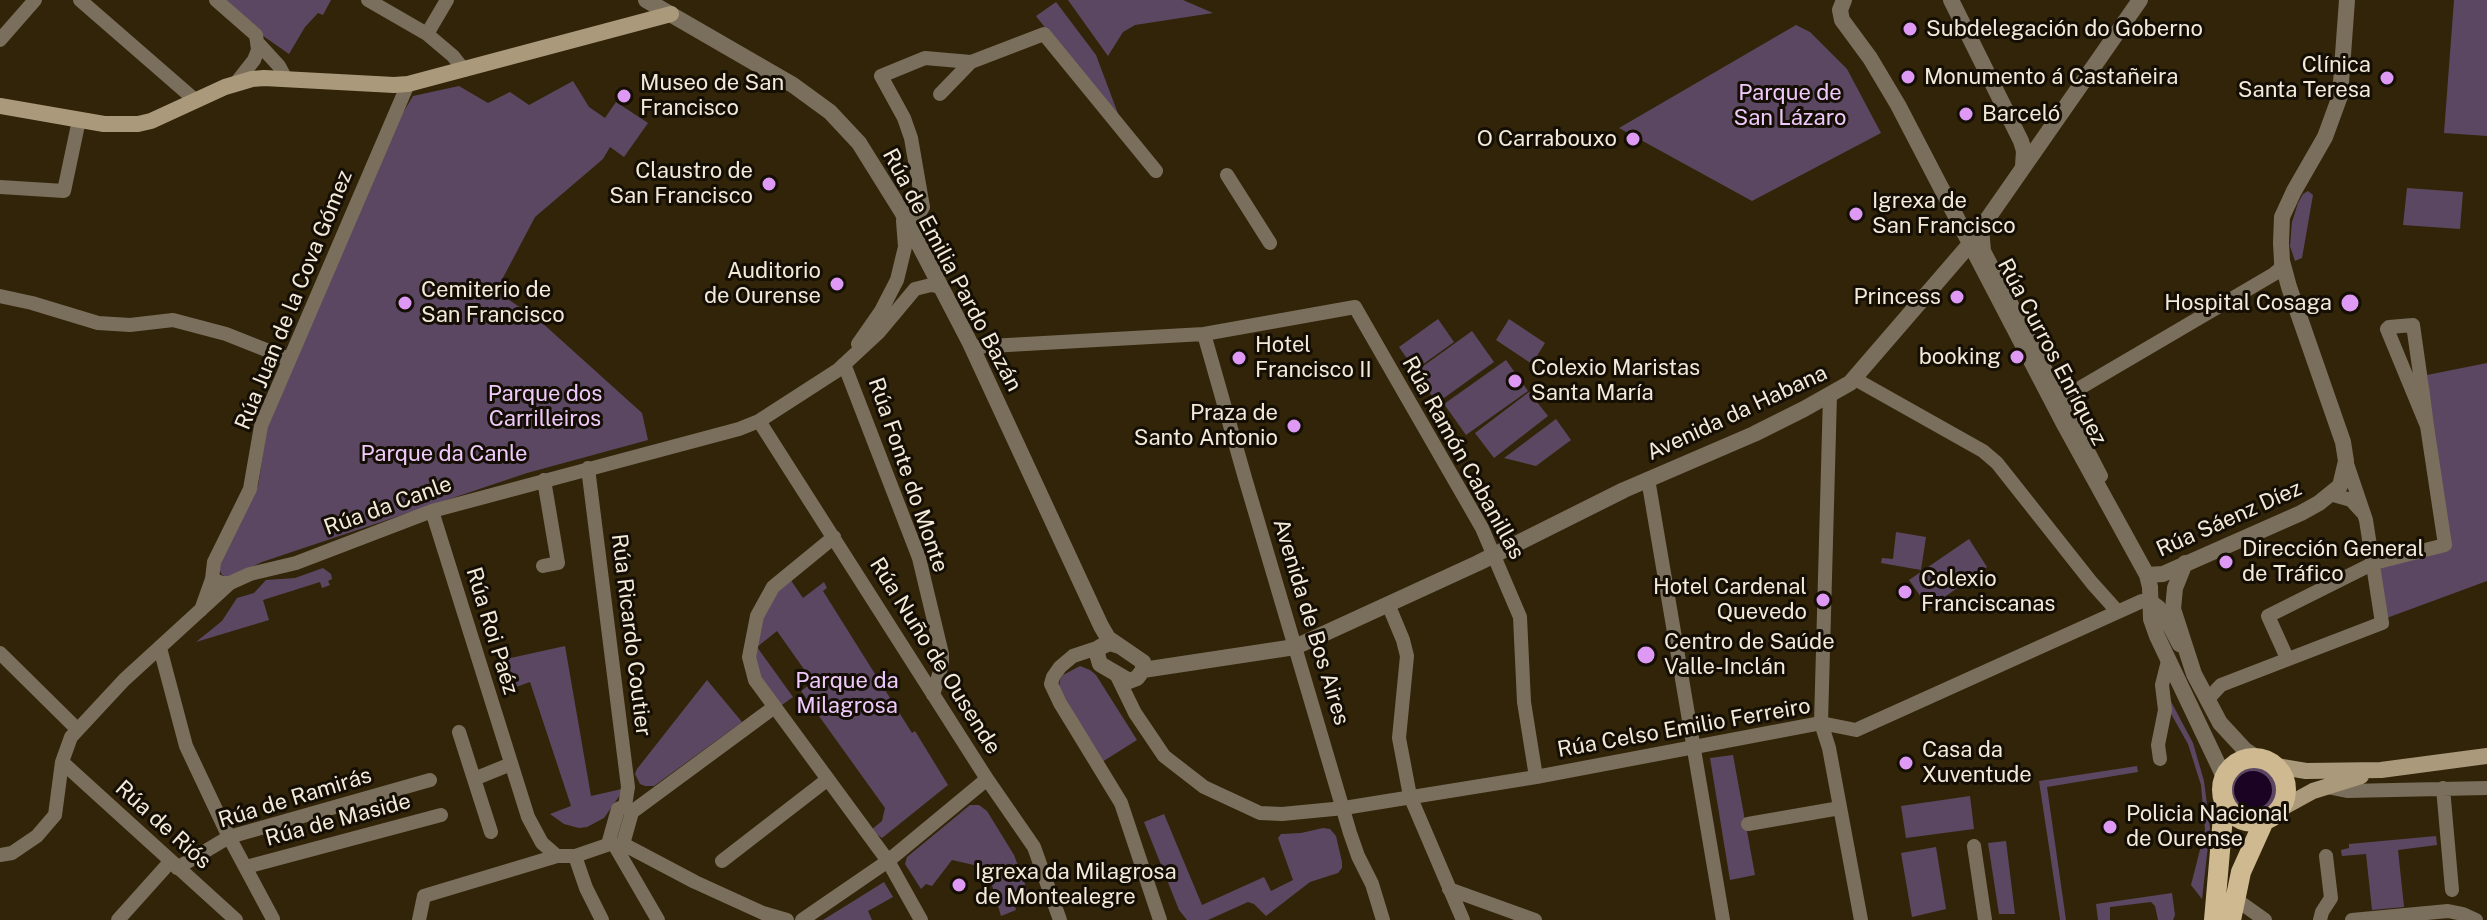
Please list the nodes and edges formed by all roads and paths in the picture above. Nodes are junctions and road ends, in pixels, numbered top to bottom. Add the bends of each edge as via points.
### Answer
1 (35, 0) edge
2 (80, 0) edge
3 (216, 0) edge
4 (368, 0) edge
5 (447, 0) edge
6 (646, 0) edge
7 (1844, 0) edge
8 (1951, 0) edge
9 (2140, 0) edge
10 (2347, 0) edge
11 (671, 14) junction
12 (427, 34) junction
13 (256, 38) junction
14 (0, 40) edge
15 (971, 62) junction
16 (464, 70) junction
17 (286, 79) junction
18 (236, 83) junction
19 (408, 84) junction
20 (940, 94) dead end
21 (195, 100) junction
22 (0, 106) edge
23 (79, 120) junction
24 (2023, 168) junction
25 (1156, 171) dead end
26 (1227, 175) dead end
27 (0, 187) edge
28 (902, 212) junction
29 (1982, 227) junction
30 (910, 230) junction
31 (1270, 243) dead end
32 (1970, 244) junction
33 (924, 255) junction
34 (901, 262) junction
35 (2281, 271) junction
36 (941, 287) junction
37 (0, 296) edge
38 (1204, 334) junction
39 (972, 347) junction
40 (289, 359) junction
41 (844, 364) junction
42 (1855, 379) junction
43 (1830, 395) junction
44 (2060, 404) junction
45 (759, 421) junction
46 (2427, 426) junction
47 (2346, 461) junction
48 (588, 468) junction
49 (1648, 479) junction
50 (544, 480) junction
51 (2330, 494) junction
52 (432, 511) junction
53 (2366, 520) junction
54 (834, 537) junction
55 (1495, 555) junction
56 (2185, 563) junction
57 (2374, 563) junction
58 (543, 566) dead end
59 (2149, 575) junction
60 (212, 579) junction
61 (230, 583) junction
62 (2151, 601) junction
63 (1388, 604) junction
64 (201, 610) junction
65 (2118, 612) junction
66 (2166, 618) junction
67 (1295, 647) junction
68 (160, 648) junction
69 (1106, 650) junction
70 (0, 653) edge
71 (2287, 658) junction
72 (2168, 661) junction
73 (1145, 669) junction
74 (1116, 674) junction
75 (2194, 674) junction
76 (933, 695) junction
77 (2207, 700) junction
78 (1131, 705) junction
79 (773, 708) junction
80 (1821, 723) junction
81 (77, 729) junction
82 (459, 732) dead end
83 (1694, 748) junction
84 (2487, 756) edge
85 (2160, 759) dead end
86 (62, 762) junction
87 (2266, 762) junction
88 (511, 764) junction
89 (2381, 770) junction
90 (1536, 777) junction
91 (2224, 777) junction
92 (474, 779) junction
93 (828, 779) junction
94 (987, 779) junction
95 (430, 780) dead end
96 (2327, 787) junction
97 (2443, 788) junction
98 (2487, 788) edge
99 (1410, 796) junction
100 (2224, 805) junction
101 (1344, 808) junction
102 (1840, 808) junction
103 (2282, 808) junction
104 (628, 809) junction
105 (441, 815) dead end
106 (2264, 821) junction
107 (1748, 824) dead end
108 (491, 832) dead end
109 (229, 837) junction
110 (616, 845) junction
111 (1974, 846) dead end
112 (0, 855) edge
113 (557, 856) junction
114 (575, 856) junction
115 (2326, 856) dead end
116 (722, 861) dead end
117 (888, 861) junction
118 (174, 865) junction
119 (246, 867) junction
120 (1449, 889) junction
121 (2452, 890) dead end
122 (2227, 908) edge
123 (273, 919) edge
124 (118, 920) edge
125 (236, 920) edge
126 (419, 920) edge
127 (602, 920) edge
128 (658, 920) edge
129 (787, 920) edge
130 (802, 920) edge
131 (921, 920) edge
132 (1060, 920) edge
133 (1160, 920) edge
134 (1383, 920) edge
135 (1463, 920) edge
136 (1535, 920) edge
137 (1723, 920) edge
138 (1861, 920) edge
139 (1985, 920) edge
140 (2203, 920) edge
141 (2240, 920) edge
142 (2265, 920) edge
143 (2320, 920) edge
144 (2352, 920) edge
145 (2476, 920) edge

1 - 14 street
2 - 21 street
3 - 13 street
4 - 12 street
5 - 12 street
6 - 11 street, Rúa de Emilia Pardo Bazán
7 - 32 street, Rúa Curros Enríquez via 1840,10 1846,26 1870,58
8 - 24 street via 2021,141
9 - 24 street, Avenida da Habana
10 - 35 street via 2340,96 2325,137 2282,217
11 - 16 main road
11 - 28 street, Rúa de Emilia Pardo Bazán via 830,112 859,143
12 - 16 street
13 - 17 street
13 - 18 street via 254,60
15 - 20 street
15 - 25 street via 1044,34
15 - 30 street via 925,58 881,76 911,138 923,207
16 - 19 main road
17 - 18 main road
17 - 19 main road
18 - 21 main road
19 - 40 street, Rúa Juan de la Cova Gómez
21 - 23 main road via 138,124
22 - 23 main road
23 - 27 street via 64,191
24 - 29 street, Avenida da Habana
26 - 31 street
28 - 30 street, Rúa de Emilia Pardo Bazán
28 - 34 street, Rúa da Canle
29 - 32 street, Avenida da Habana
29 - 44 street via 1984,251
30 - 33 street, Rúa de Emilia Pardo Bazán
32 - 42 street, Avenida da Habana
32 - 44 street, Rúa Curros Enríquez
33 - 34 street
33 - 36 street, Rúa de Emilia Pardo Bazán
34 - 41 street, Rúa da Canle via 881,311
35 - 44 street
35 - 47 street
36 - 39 street, Rúa de Emilia Pardo Bazán
36 - 41 street, Rúa da Canle via 915,289
37 - 40 street via 98,323 173,320
38 - 39 street
38 - 55 street, Rúa Ramón Cabanillas via 1355,307
38 - 67 street, Avenida de Bos Aires
39 - 69 street, Rúa de Emilia Pardo Bazán via 1108,638
40 - 60 street, Rúa Juan de la Cova Gómez via 261,426 250,489 214,562
41 - 45 street, Rúa da Canle
41 - 76 street, Rúa Fonte do Monte via 919,558 942,654
42 - 43 street, Avenida da Habana
42 - 65 street via 1997,463
43 - 49 street, Avenida da Habana
43 - 80 street
44 - 59 street, Rúa Curros Enríquez
45 - 48 street, Rúa da Canle
45 - 54 street, Rúa Nuño de Ousende
46 - 46 street via 2413,325 2389,327 2387,329
46 - 57 street via 2445,545
47 - 51 street, Rúa Sáenz Díez via 2340,486
47 - 53 street
48 - 50 street, Rúa da Canle
48 - 104 street, Rúa Ricardo Coutier
49 - 55 street, Avenida da Habana
49 - 83 street
50 - 52 street, Rúa da Canle
50 - 58 street via 558,563
51 - 53 street via 2351,500
51 - 56 street, Rúa Sáenz Díez via 2311,508
52 - 61 street, Rúa da Canle
52 - 88 street, Rúa Roi Paéz
53 - 57 street
54 - 76 street, Rúa Nuño de Ousende
54 - 79 street via 773,587 757,616 749,657 755,680
55 - 63 street, Avenida da Habana
55 - 90 street, Rúa Ramón Cabanillas via 1520,617 1524,702
56 - 59 street, Rúa Sáenz Díez
56 - 75 street via 2173,609
57 - 71 street via 2382,623
57 - 71 street via 2268,616
59 - 62 street, Rúa Curros Enríquez
59 - 66 street
60 - 61 street
60 - 64 street, Rúa Juan de la Cova Gómez
61 - 64 street
62 - 65 street, Rúa Celso Emilio Ferreiro
62 - 66 street
62 - 72 street, Rúa Curros Enríquez via 2151,619
63 - 67 street, Avenida da Habana
63 - 99 street via 1407,656 1399,738
64 - 68 street
65 - 80 street, Rúa Celso Emilio Ferreiro via 1856,730
66 - 75 street
67 - 73 street, Avenida da Habana
67 - 101 street, Avenida de Bos Aires
68 - 81 street
68 - 109 street, Rúa de Maside via 186,746
69 - 73 street, Rúa de Emilia Pardo Bazán
69 - 74 street, Rúa de Emilia Pardo Bazán
69 - 133 street via 1073,656 1051,684 1121,803
70 - 81 street
71 - 77 street via 2221,685
72 - 85 street via 2162,685
72 - 91 street, Rúa Curros Enríquez
73 - 74 street, Rúa de Emilia Pardo Bazán via 1129,681
73 - 78 street
74 - 78 street, Rúa Celso Emilio Ferreiro
75 - 77 street
76 - 94 street, Rúa Nuño de Ousende
77 - 87 street via 2229,734
78 - 101 street, Rúa Celso Emilio Ferreiro via 1164,756 1204,787 1260,813
79 - 93 street
79 - 104 street
80 - 83 street, Rúa Celso Emilio Ferreiro
80 - 102 street
81 - 86 street
82 - 92 street
83 - 90 street, Rúa Celso Emilio Ferreiro
83 - 137 street
84 - 89 main road
86 - 112 street via 55,815 37,836
86 - 118 street, Rúa de Riós
87 - 89 main road via 2306,771
87 - 91 main road via 2248,758
87 - 103 main road via 2286,786
88 - 92 street
88 - 113 street, Rúa Roi Paéz via 528,817 542,843
89 - 96 main road
90 - 99 street, Rúa Celso Emilio Ferreiro
91 - 100 main road
92 - 108 street
93 - 116 street
93 - 117 street
94 - 117 street
94 - 132 street, Rúa Nuño de Ousende via 1036,851
95 - 109 street, Rúa de Ramirás
96 - 97 street
96 - 103 main road
97 - 98 street
97 - 121 street
99 - 101 street, Rúa Celso Emilio Ferreiro
99 - 120 street
100 - 106 main road via 2240,819
100 - 122 main road
101 - 134 street, Avenida de Bos Aires
102 - 107 street
102 - 138 street
103 - 106 main road
104 - 110 street, Rúa Ricardo Coutier
105 - 119 street, Rúa de Maside
106 - 122 main road
109 - 118 street, Rúa de Ramirás
109 - 119 street, Rúa de Maside
110 - 114 street
110 - 128 street
110 - 129 street
111 - 139 street
113 - 114 street
113 - 126 street via 424,896
114 - 127 street
115 - 143 street via 2332,894
117 - 130 street
117 - 131 street
118 - 124 street, Rúa de Ramirás
118 - 125 street, Rúa de Riós
119 - 123 street, Rúa de Maside
120 - 135 street
120 - 136 street
122 - 140 street
122 - 141 street
122 - 142 street
144 - 145 street via 2448,911

